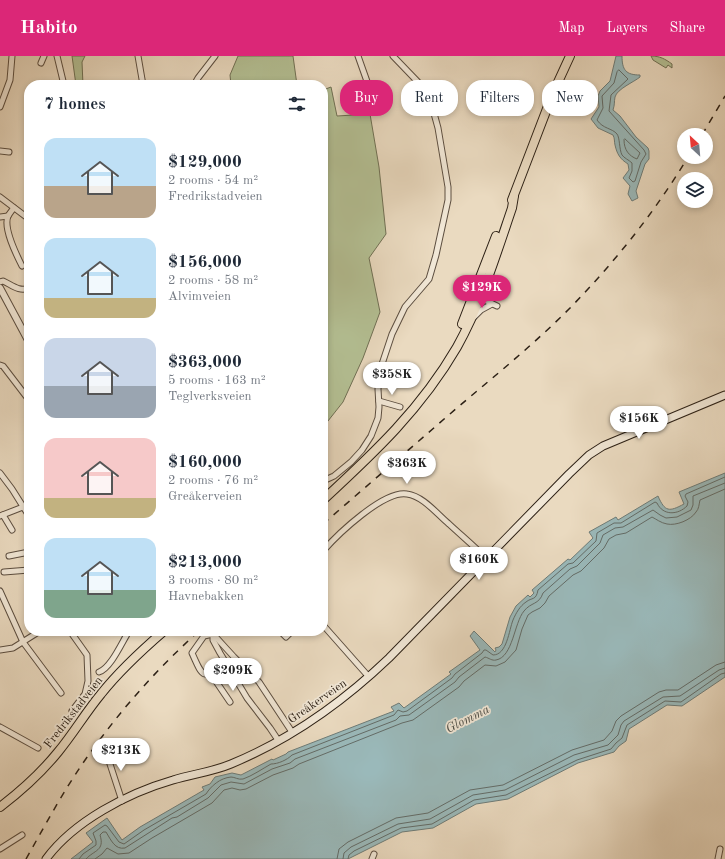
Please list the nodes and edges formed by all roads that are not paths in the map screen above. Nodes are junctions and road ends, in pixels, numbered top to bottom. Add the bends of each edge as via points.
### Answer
1 (12, 56) edge
2 (44, 56) edge
3 (57, 56) edge
4 (138, 56) edge
5 (215, 56) edge
6 (358, 56) edge
7 (393, 56) edge
8 (570, 56) edge
9 (41, 63) dead end
10 (63, 80) edge
11 (142, 80) edge
12 (197, 80) edge
13 (367, 80) edge
14 (0, 107) edge
15 (0, 151) edge
16 (9, 152) dead end
17 (0, 198) edge
18 (14, 208) junction
19 (8, 216) junction
20 (24, 216) edge
21 (0, 217) edge
22 (22, 266) dead end
23 (0, 282) edge
24 (0, 288) edge
25 (24, 288) edge
26 (477, 296) junction
27 (469, 322) junction
28 (24, 333) edge
29 (448, 360) junction
30 (0, 365) edge
31 (24, 393) edge
32 (725, 395) edge
33 (379, 401) junction
34 (400, 408) dead end
35 (366, 459) junction
36 (0, 473) edge
37 (328, 478) edge
38 (328, 489) edge
39 (328, 495) edge
40 (23, 507) joint
41 (1, 516) edge
42 (12, 530) dead end
43 (328, 546) edge
44 (24, 553) edge
45 (9, 556) dead end
46 (487, 559) junction
47 (24, 570) edge
48 (4, 572) dead end
49 (0, 591) edge
50 (328, 631) edge
51 (32, 636) edge
52 (74, 636) edge
53 (126, 636) edge
54 (159, 636) edge
55 (204, 636) edge
56 (213, 636) edge
57 (215, 636) edge
58 (23, 642) junction
59 (0, 650) edge
60 (226, 664) junction
61 (99, 672) dead end
62 (211, 674) junction
63 (369, 677) junction
64 (60, 694) dead end
65 (230, 702) dead end
66 (72, 711) dead end
67 (0, 727) edge
68 (292, 732) junction
69 (278, 740) junction
70 (108, 746) dead end
71 (38, 748) dead end
72 (122, 801) junction
73 (0, 807) edge
74 (22, 835) dead end
75 (0, 849) edge
76 (720, 849) dead end
77 (46, 859) edge
78 (718, 859) edge

1 - 14 street via 10,80
2 - 9 street
3 - 10 street
4 - 11 street
5 - 12 street
6 - 13 street
7 - 33 street via 418,82 432,106 448,194 429,279 405,307 380,370
8 - 26 main road via 553,93
15 - 16 street
17 - 18 street
18 - 19 street
18 - 20 street
19 - 21 street
19 - 22 street via 9,233
23 - 25 street
24 - 28 street
26 - 27 main road
26 - 27 street via 494,305 481,310
26 - 29 main road
27 - 29 main road
29 - 35 main road via 410,414
30 - 31 street
32 - 46 main road, Greåkerveien via 603,446 582,461
33 - 34 street
33 - 37 street via 378,418 367,444 356,458
35 - 38 main road
35 - 39 main road
36 - 40 street
40 - 41 street
41 - 42 street
43 - 46 street via 357,518 390,497 404,493 427,504
44 - 45 street
46 - 63 main road, Greåkerveien
47 - 48 street
49 - 58 street
50 - 63 street
51 - 58 street
52 - 66 street via 87,655 88,681 85,694
53 - 61 street via 113,658 103,671
54 - 73 main road, Fredrikstadveien via 123,669 101,694 58,752 34,778
55 - 62 street via 192,653 200,671 205,675
56 - 60 street
57 - 68 street via 259,682
58 - 59 street via 13,648
58 - 64 street
60 - 62 street
60 - 69 street
62 - 65 street
63 - 68 main road, Greåkerveien
67 - 71 street
68 - 69 main road, Greåkerveien
69 - 72 main road, Greåkerveien via 227,766 160,784
70 - 72 street via 111,767
72 - 77 main road, Greåkerveien via 78,828
74 - 75 street
76 - 78 street

